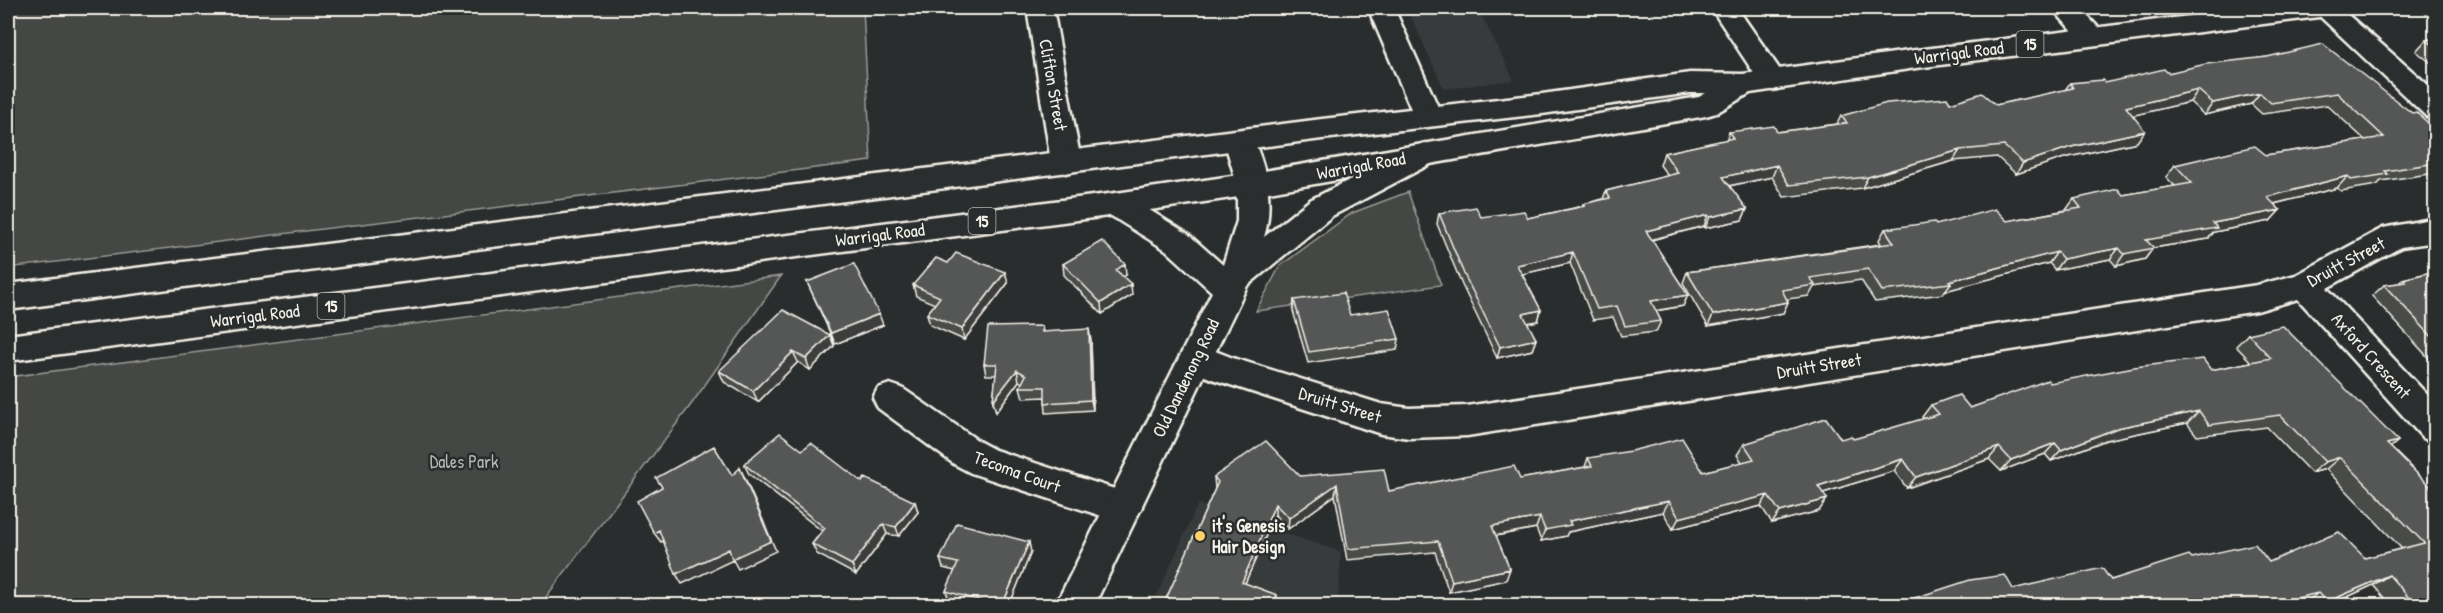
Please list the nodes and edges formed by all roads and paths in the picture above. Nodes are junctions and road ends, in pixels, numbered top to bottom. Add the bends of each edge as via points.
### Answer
1 (1040, 8) edge
2 (1381, 8) edge
3 (1724, 8) edge
4 (2065, 8) edge
5 (2319, 8) edge
6 (2324, 8) edge
7 (2092, 36) junction
8 (1773, 80) junction
9 (1743, 84) junction
10 (2436, 109) edge
11 (1427, 117) junction
12 (1239, 140) junction
13 (1425, 154) junction
14 (1066, 162) junction
15 (1252, 184) junction
16 (1116, 204) junction
17 (2436, 230) edge
18 (1232, 284) junction
19 (2305, 285) junction
20 (8, 297) edge
21 (8, 348) edge
22 (1197, 358) junction
23 (890, 398) dead end
24 (2436, 428) edge
25 (1123, 507) junction
26 (1074, 606) edge

1 - 14 main road, Clifton Street
2 - 11 main road
3 - 8 main road
4 - 7 main road
5 - 7 main road, Warrigal Road / 15
6 - 10 main road
7 - 8 main road, Warrigal Road / 15
8 - 9 main road, Warrigal Road / 15
9 - 11 main road, Warrigal Road / 15 via 1690,82
9 - 13 main road, Warrigal Road / 15 via 1706,106
11 - 12 main road, Warrigal Road / 15
12 - 14 main road, Warrigal Road / 15
12 - 15 main road, Old Dandenong Road
13 - 15 main road, Warrigal Road / 15
13 - 18 main road via 1321,208
14 - 20 main road, Warrigal Road / 15
15 - 16 main road, Warrigal Road / 15
15 - 18 main road, Old Dandenong Road via 1252,221
16 - 18 main road via 1177,242
16 - 21 main road, Warrigal Road / 15
17 - 19 main road, Druitt Street via 2394,236
18 - 22 main road, Old Dandenong Road
19 - 22 main road, Druitt Street via 2257,298 1440,423 1381,419
19 - 24 main road, Axford Crescent
22 - 25 main road, Old Dandenong Road
23 - 25 main road, Tecoma Court via 984,462
25 - 26 main road, Old Dandenong Road

